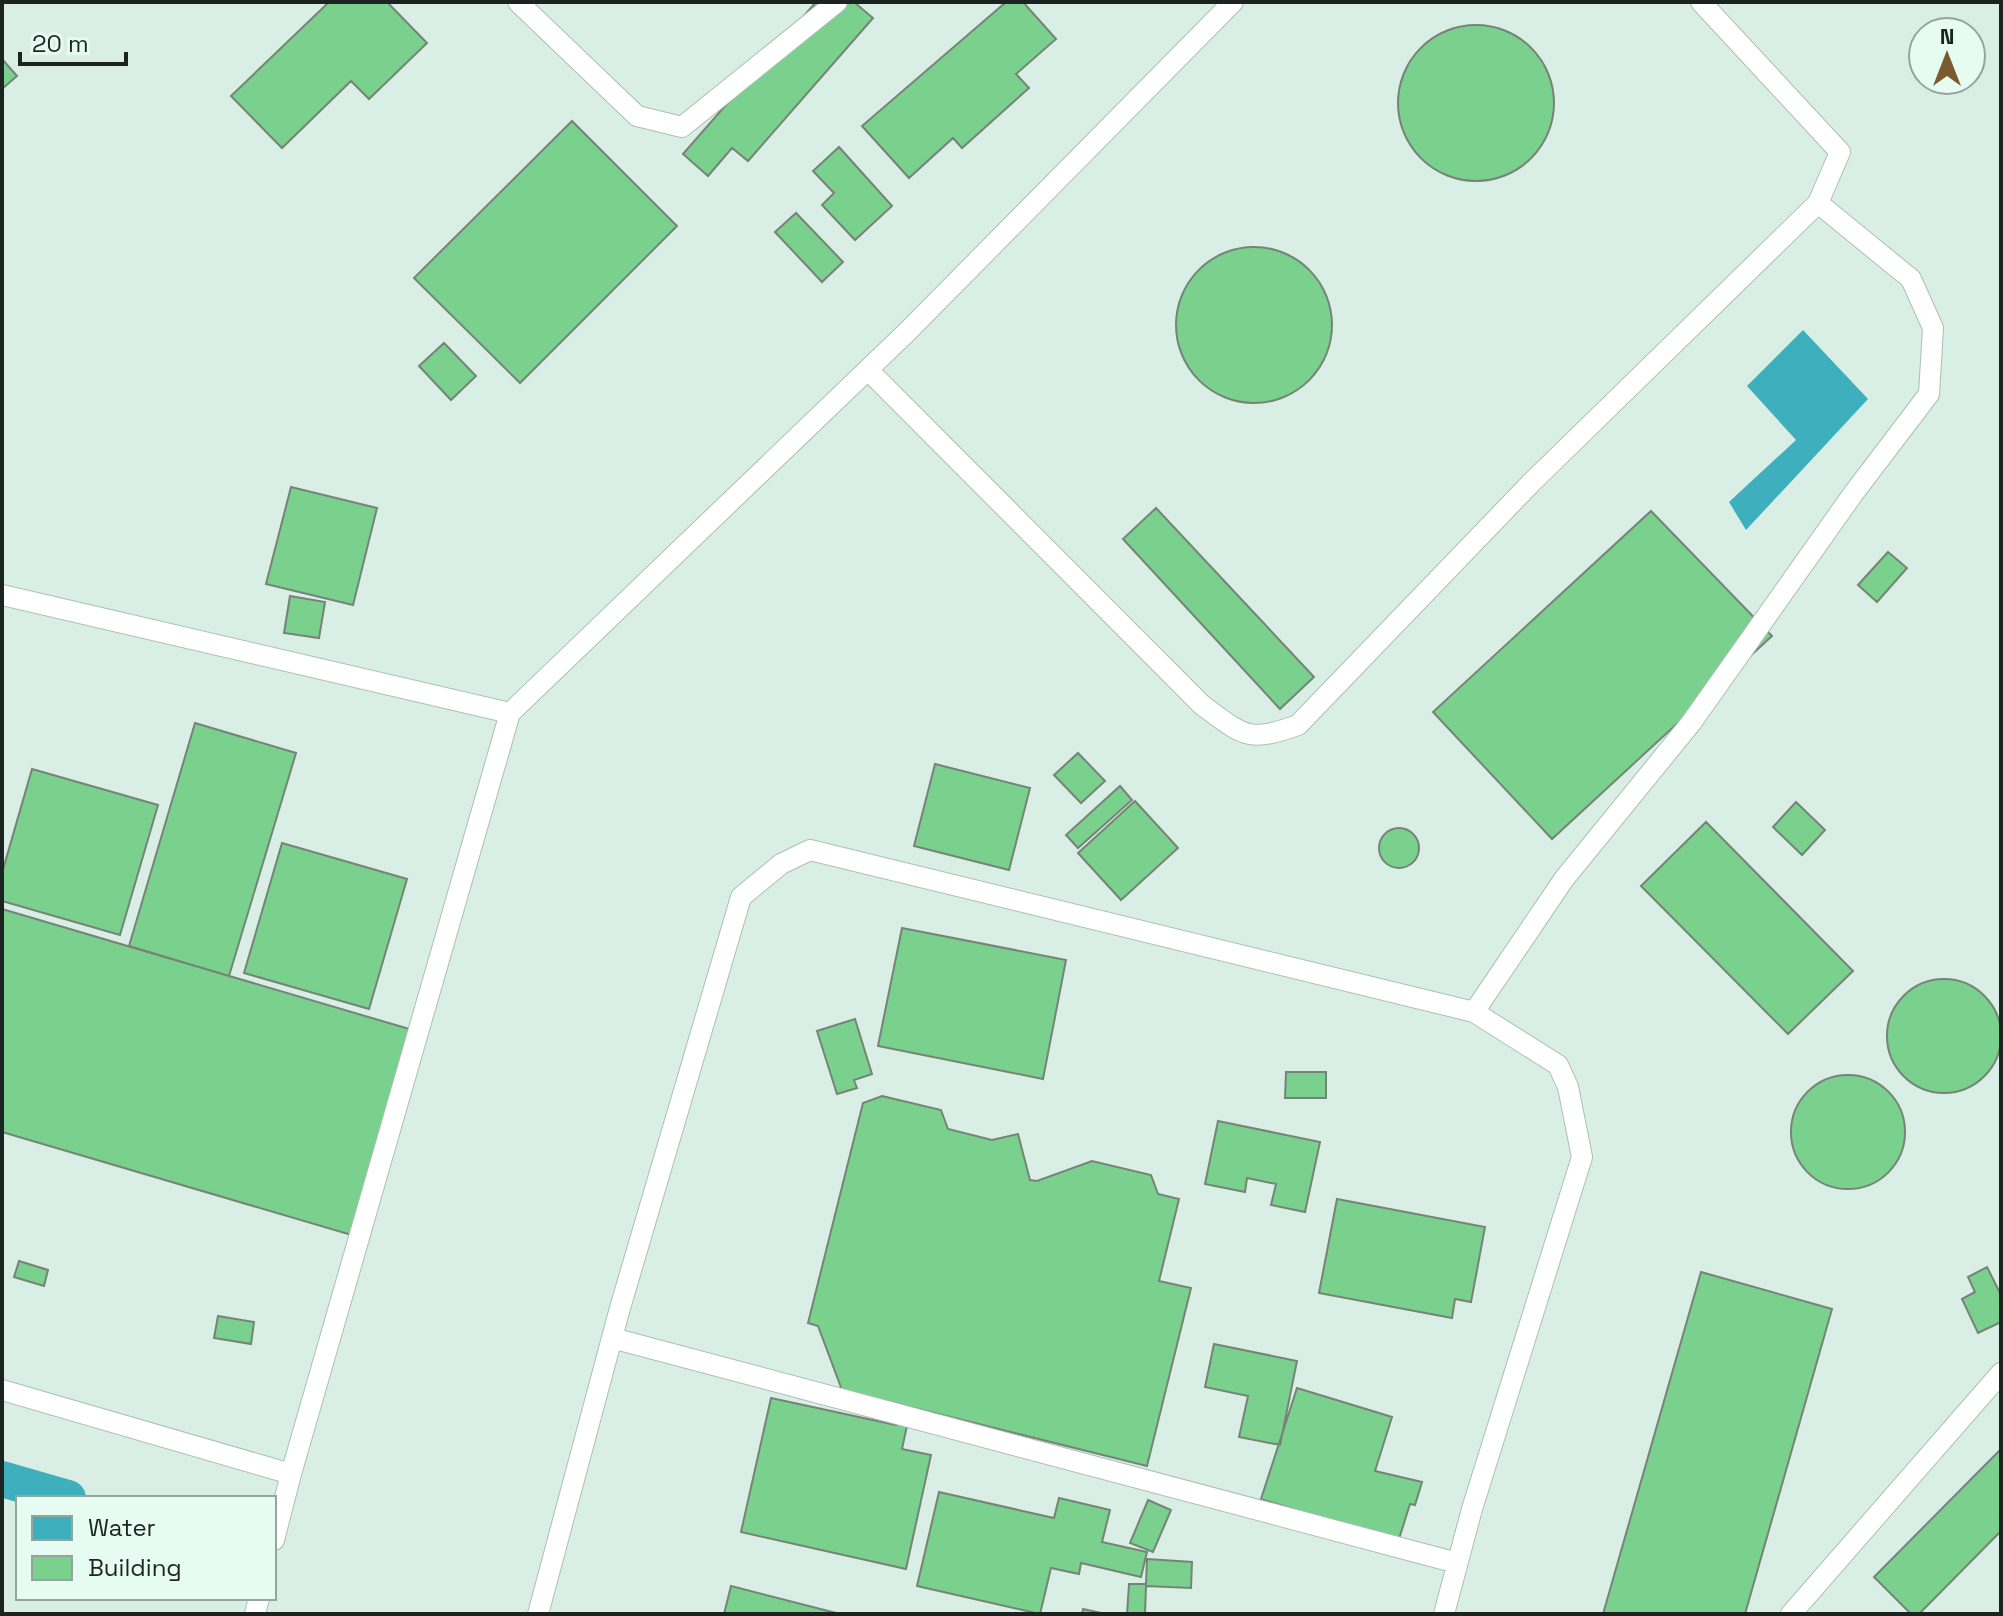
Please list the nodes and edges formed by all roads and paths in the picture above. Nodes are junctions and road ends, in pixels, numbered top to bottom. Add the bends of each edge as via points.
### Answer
1 (518, 2) edge
2 (837, 2) edge
3 (1233, 2) edge
4 (1701, 2) edge
5 (1818, 203) junction
6 (868, 370) junction
7 (2, 595) edge
8 (510, 713) junction
9 (1474, 1012) junction
10 (612, 1338) junction
11 (2001, 1373) edge
12 (2, 1390) edge
13 (291, 1474) junction
14 (276, 1532) edge
15 (1457, 1563) junction
16 (538, 1614) edge
17 (1444, 1614) edge
18 (1791, 1614) edge

1 - 2 lane via 637,116 682,127
3 - 6 lane
4 - 5 lane via 1840,152
5 - 6 lane via 1531,483 1298,725 1264,737 1239,732 1202,705
5 - 9 lane via 1911,279 1933,328 1929,394 1691,723 1564,879
6 - 8 lane
7 - 8 lane
8 - 13 lane
9 - 10 lane via 810,850 781,864 741,897
9 - 15 lane via 1558,1065 1568,1087 1582,1157
10 - 15 lane
10 - 16 lane
11 - 18 lane
12 - 13 lane
13 - 14 lane
15 - 17 lane

